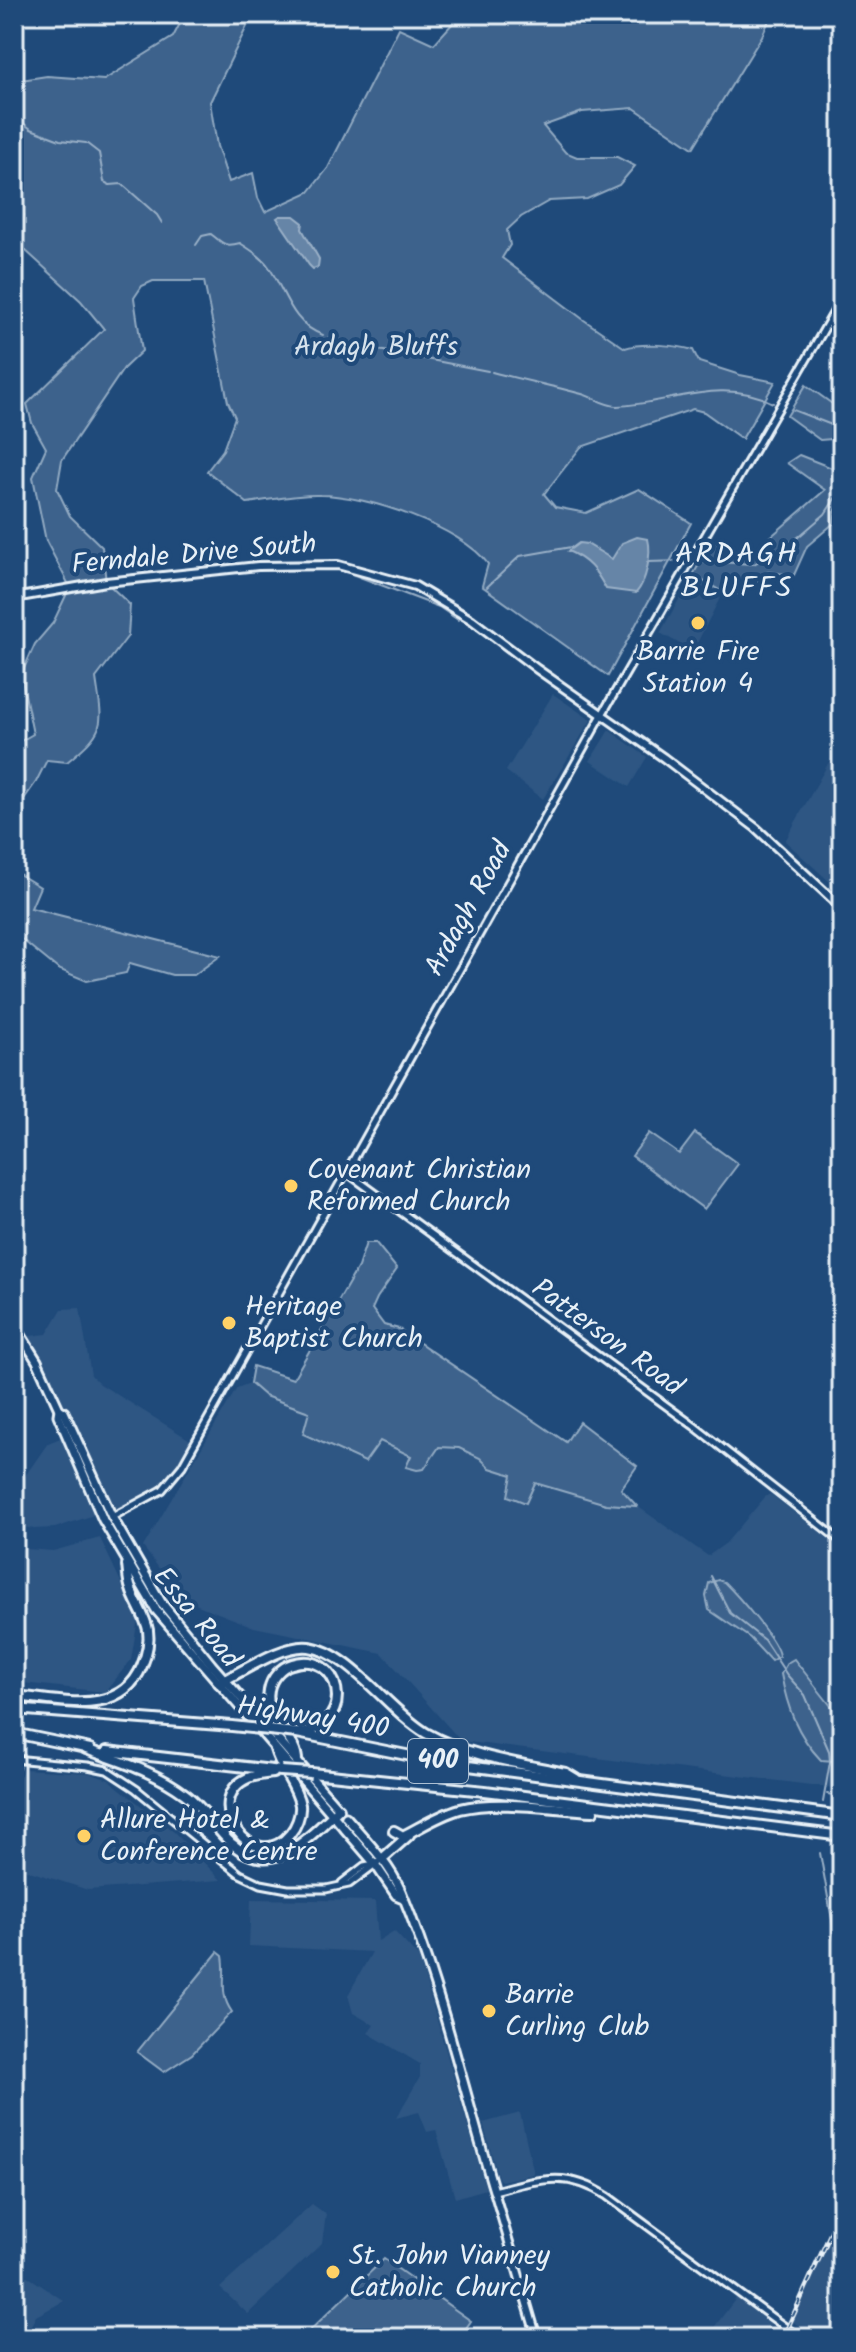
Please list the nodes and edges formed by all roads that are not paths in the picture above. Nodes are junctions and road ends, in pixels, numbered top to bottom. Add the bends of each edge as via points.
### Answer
1 (842, 298) edge
2 (14, 598) edge
3 (603, 713) junction
4 (842, 908) edge
5 (345, 1171) junction
6 (14, 1324) edge
7 (59, 1409) junction
8 (112, 1517) junction
9 (842, 1542) edge
10 (127, 1565) junction
11 (222, 1682) junction
12 (14, 1696) edge
13 (14, 1709) edge
14 (14, 1733) edge
15 (297, 1733) junction
16 (86, 1749) junction
17 (275, 1749) junction
18 (16, 1759) edge
19 (297, 1762) junction
20 (14, 1768) edge
21 (281, 1771) junction
22 (580, 1781) junction
23 (335, 1812) junction
24 (642, 1812) junction
25 (842, 1816) edge
26 (346, 1817) joint
27 (423, 1825) junction
28 (394, 1831) dead end
29 (842, 1836) edge
30 (378, 1861) junction
31 (494, 2191) junction
32 (536, 2337) edge
33 (800, 2338) edge

1 - 3 street, Ardagh Road
2 - 3 main road, Ferndale Drive South via 140,578 258,566 338,565 415,586 446,603
3 - 4 main road, Ferndale Drive South via 756,828
3 - 5 street, Ardagh Road
5 - 8 street, Ardagh Road via 182,1466 162,1490
5 - 9 street, Patterson Road via 694,1426
6 - 7 main road, Essa Road
7 - 8 main road, Essa Road
7 - 10 main road, Essa Road via 97,1507
8 - 11 main road, Essa Road via 161,1602
10 - 11 main road, Essa Road via 156,1610
10 - 12 highway via 149,1647 132,1683 94,1703
11 - 17 main road, Essa Road
11 - 19 main road, Essa Road
11 - 22 highway via 284,1651 319,1650 345,1665 416,1727 445,1743
13 - 15 highway, Highway 400 / 400, bridge
14 - 16 highway, Highway 400 / 400
15 - 19 highway via 326,1724 338,1700 331,1675 310,1662 287,1665 269,1689 273,1717
15 - 22 highway, Highway 400 / 400 via 446,1763
16 - 21 highway, Highway 400 / 400
16 - 23 highway via 158,1775 188,1796 230,1842 261,1858 296,1848
17 - 21 highway via 300,1805 298,1819 282,1842 250,1843 233,1827 232,1794 248,1778
17 - 23 main road, Essa Road
18 - 20 street
18 - 30 street via 112,1773 249,1880 288,1889 326,1889
19 - 23 main road, Essa Road
21 - 24 highway, Highway 400 / 400, bridge
22 - 25 highway, Highway 400 / 400
23 - 26 main road, Essa Road
23 - 30 main road, Essa Road
24 - 27 highway via 492,1805 462,1809
24 - 29 highway, Highway 400 / 400
26 - 30 main road, Essa Road
27 - 28 highway via 403,1836
27 - 30 highway
30 - 31 main road, Essa Road via 402,1893 431,1972
31 - 32 main road, Essa Road
31 - 33 street via 539,2179 584,2182

